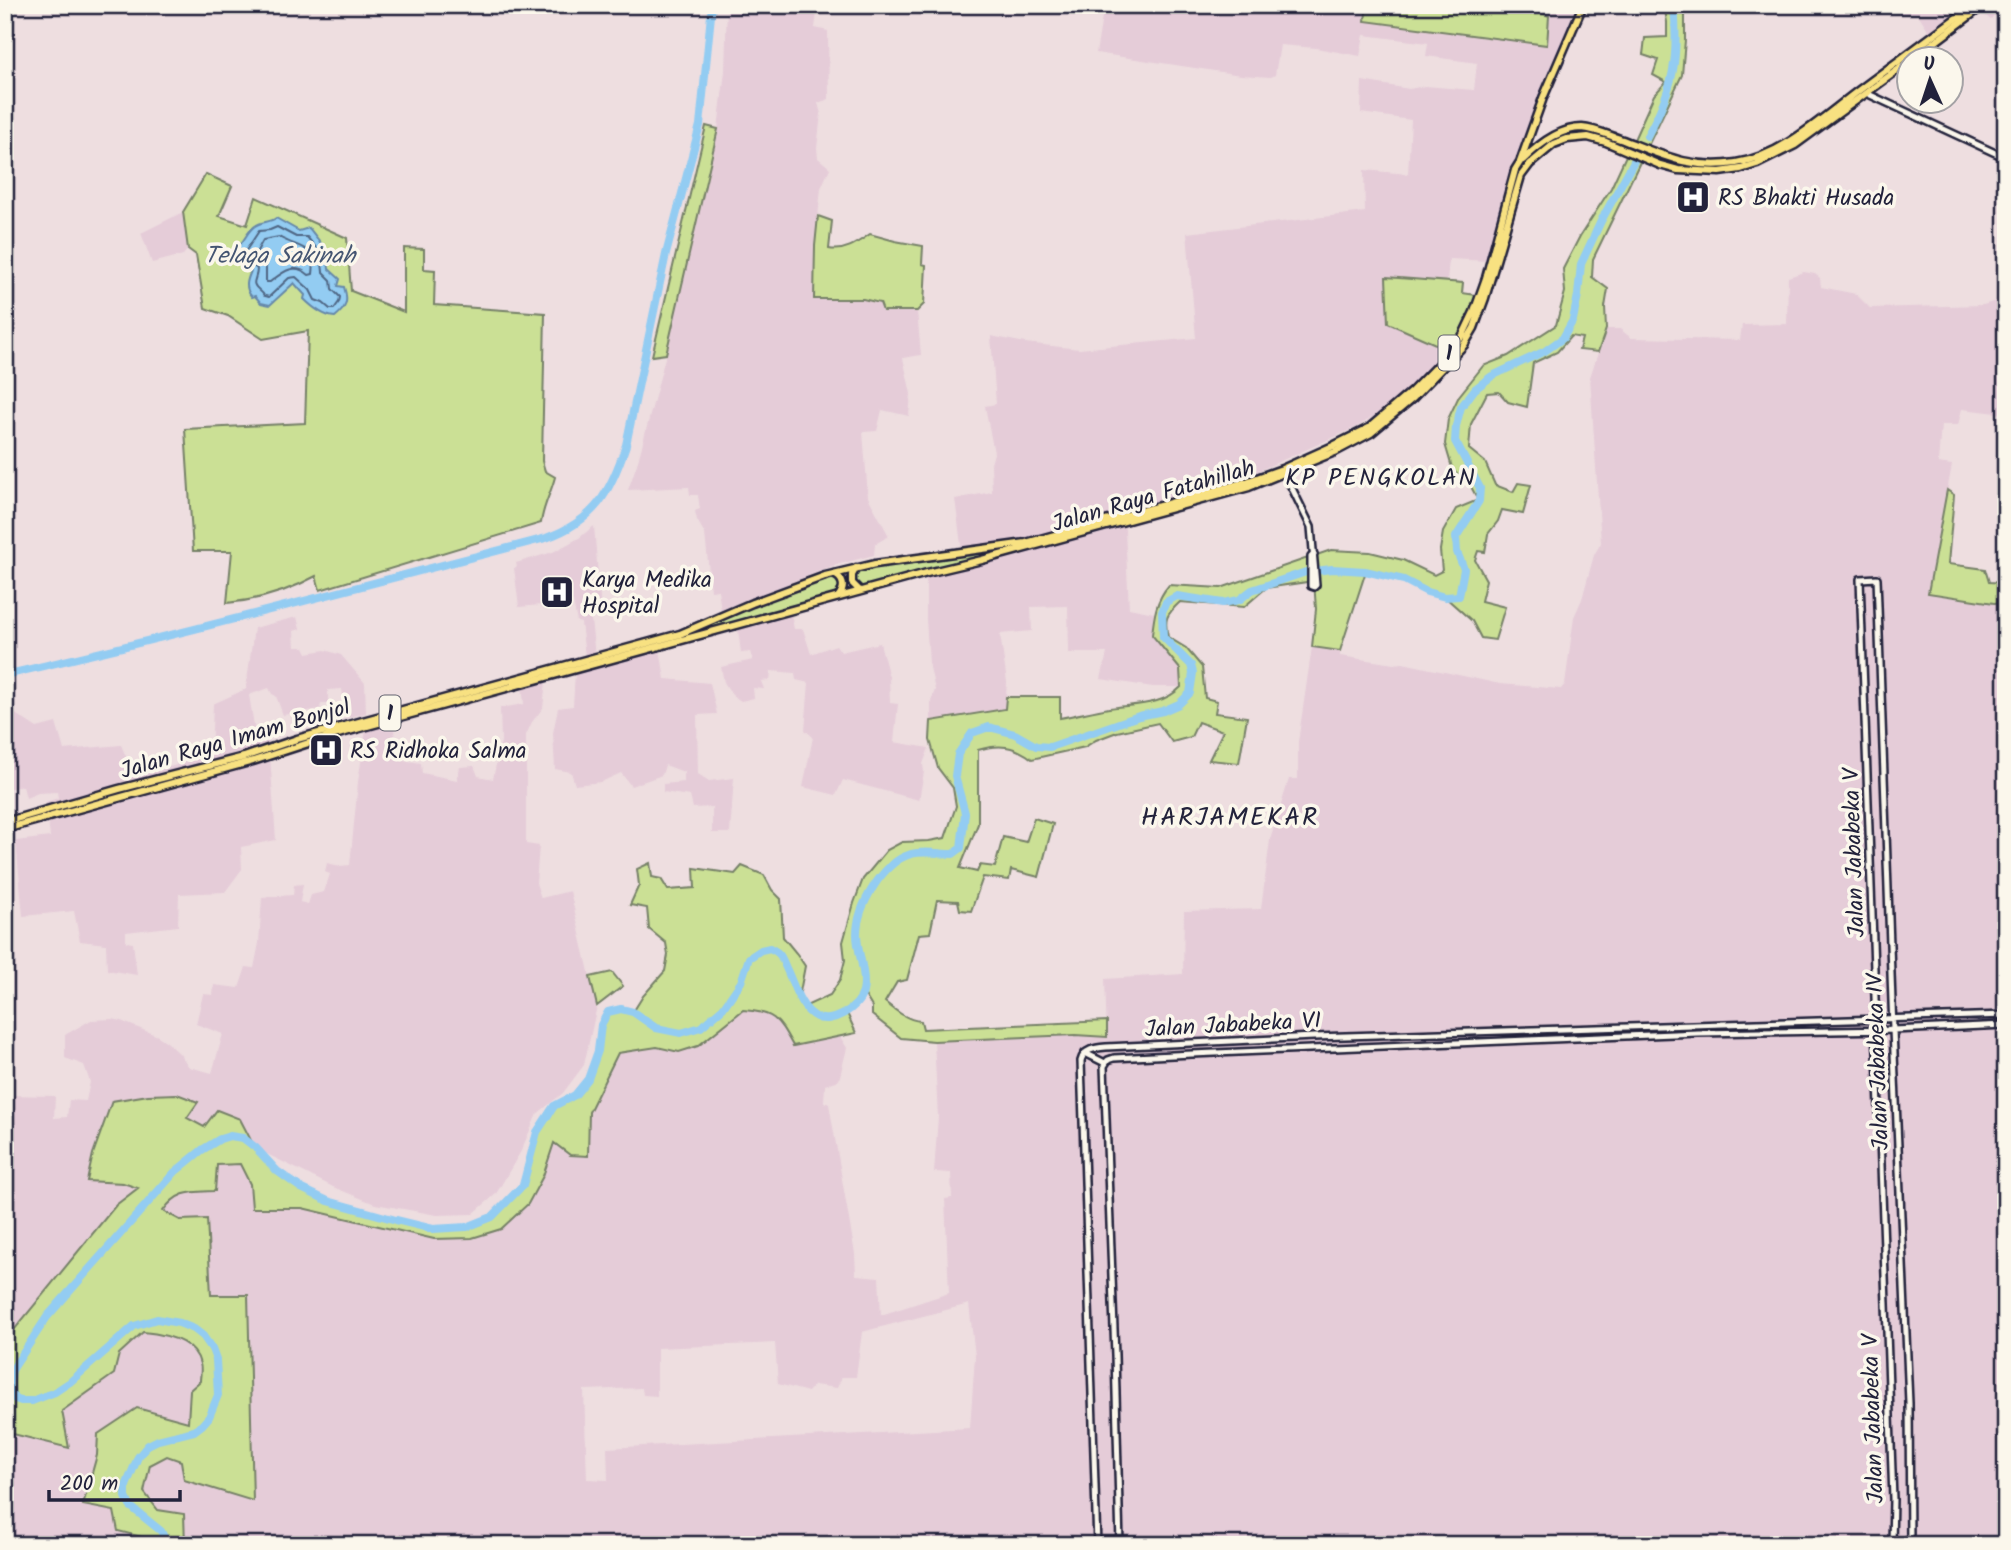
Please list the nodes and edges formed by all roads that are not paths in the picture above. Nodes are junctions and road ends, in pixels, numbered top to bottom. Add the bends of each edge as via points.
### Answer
1 (1583, 5) edge
2 (1974, 5) edge
3 (1984, 5) edge
4 (1929, 46) edge
5 (1896, 70) edge
6 (1866, 93) junction
7 (1532, 130) junction
8 (1608, 138) junction
9 (1546, 140) junction
10 (1619, 143) junction
11 (2006, 158) edge
12 (1520, 162) junction
13 (1285, 474) junction
14 (1114, 522) junction
15 (856, 568) junction
16 (833, 574) junction
17 (1877, 578) joint
18 (1313, 586) dead end
19 (860, 591) junction
20 (837, 598) junction
21 (532, 677) junction
22 (1884, 757) junction
23 (1867, 758) junction
24 (5, 822) edge
25 (5, 829) edge
26 (2006, 1015) edge
27 (1877, 1019) junction
28 (1893, 1019) junction
29 (2006, 1025) edge
30 (1877, 1029) junction
31 (1893, 1030) junction
32 (1085, 1053) junction
33 (1105, 1063) junction
34 (1097, 1545) edge
35 (1121, 1545) edge
36 (1892, 1545) edge
37 (1910, 1545) edge

1 - 7 highway, 1
2 - 10 highway, 1 via 1808,129 1750,160 1685,163
3 - 4 highway, 1
5 - 6 highway, 1
6 - 10 highway, 1 via 1789,149 1741,169 1683,171 1626,150
6 - 11 street
7 - 9 highway
7 - 12 highway, 1
8 - 9 highway, 1 via 1582,128
8 - 10 highway, 1
8 - 13 highway, Jalan Raya Fatahillah / 1 via 1567,139 1524,170 1478,316 1464,345 1371,433
9 - 12 highway, 1
12 - 14 highway, Jalan Raya Fatahillah / 1 via 1468,324 1457,344 1411,392 1359,434 1282,469
13 - 14 highway, Jalan Raya Fatahillah / 1 via 1249,488
13 - 18 street via 1310,522
14 - 15 highway, Jalan Raya Fatahillah / 1 via 1017,545
14 - 19 highway, Jalan Raya Fatahillah / 1
15 - 16 highway, Jalan Raya Fatahillah / 1
15 - 19 highway via 852,583
16 - 20 highway via 843,582
16 - 21 highway, Jalan Raya Imam Bonjol / 1 via 680,634
17 - 22 street, Jalan Jababeka IV
17 - 23 street, Jalan Jababeka V via 1860,579
19 - 20 highway, Jalan Raya Fatahillah / 1
20 - 21 highway, Jalan Raya Imam Bonjol / 1
21 - 24 highway, Jalan Raya Imam Bonjol / 1
21 - 25 highway, Jalan Raya Imam Bonjol / 1
22 - 23 street
22 - 28 street, Jalan Jababeka IV
23 - 27 street, Jalan Jababeka V
26 - 28 street, Jalan Jababeka VI
27 - 28 street, Jalan Jababeka VI
27 - 30 street, Jalan Jababeka V
27 - 32 street, Jalan Jababeka VI via 1314,1037 1106,1047
28 - 31 street, Jalan Jababeka IV
29 - 31 street, Jalan Jababeka VI
30 - 31 street, Jalan Jababeka VI
30 - 33 street, Jalan Jababeka VI via 1192,1054 1114,1058
30 - 36 street, Jalan Jababeka V
31 - 37 street, Jalan Jababeka IV via 1909,1391
32 - 33 street
32 - 34 street via 1081,1072
33 - 35 street

